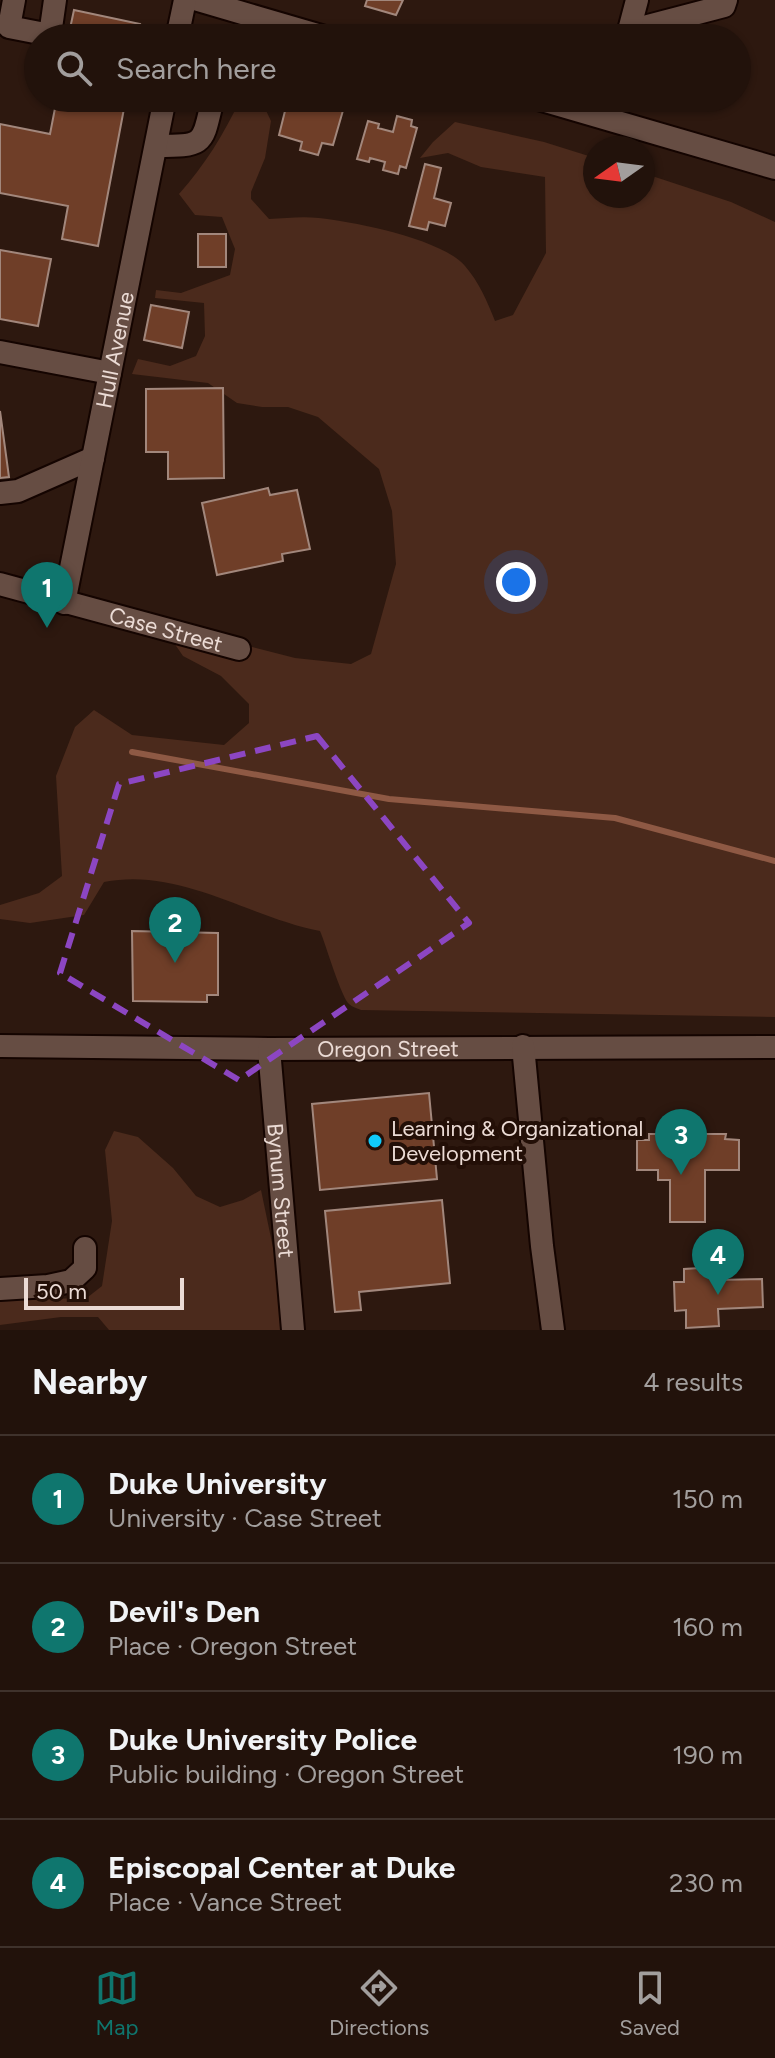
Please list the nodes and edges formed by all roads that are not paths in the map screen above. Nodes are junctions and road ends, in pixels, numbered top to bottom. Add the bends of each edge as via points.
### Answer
1 (14, 0) edge
2 (55, 0) edge
3 (185, 0) edge
4 (198, 0) edge
5 (637, 0) edge
6 (726, 0) edge
7 (52, 24) edge
8 (180, 24) edge
9 (280, 24) edge
10 (631, 24) edge
11 (662, 24) edge
12 (24, 30) edge
13 (162, 112) edge
14 (210, 112) edge
15 (619, 112) edge
16 (156, 146) junction
17 (775, 168) edge
18 (0, 352) edge
19 (110, 373) junction
20 (93, 458) junction
21 (0, 493) edge
22 (0, 584) edge
23 (64, 603) junction
24 (239, 649) dead end
25 (0, 1046) edge
26 (523, 1046) junction
27 (775, 1047) edge
28 (269, 1049) junction
29 (85, 1248) dead end
30 (0, 1289) edge
31 (293, 1330) edge
32 (553, 1330) edge

1 - 12 street via 9,27
2 - 7 street
3 - 8 street
4 - 9 street
5 - 10 street
6 - 11 street via 724,6
13 - 16 street, Hull Avenue
14 - 16 street via 196,144
15 - 17 street
16 - 19 street, Hull Avenue
18 - 19 street
19 - 20 street, Hull Avenue
20 - 21 street via 18,491
20 - 23 street, Hull Avenue
22 - 23 street, Case Street
23 - 24 street, Case Street
25 - 28 street, Oregon Street
26 - 27 street, Oregon Street
26 - 28 street, Oregon Street
26 - 32 street
28 - 31 street, Bynum Street
29 - 30 street via 85,1268 71,1281

